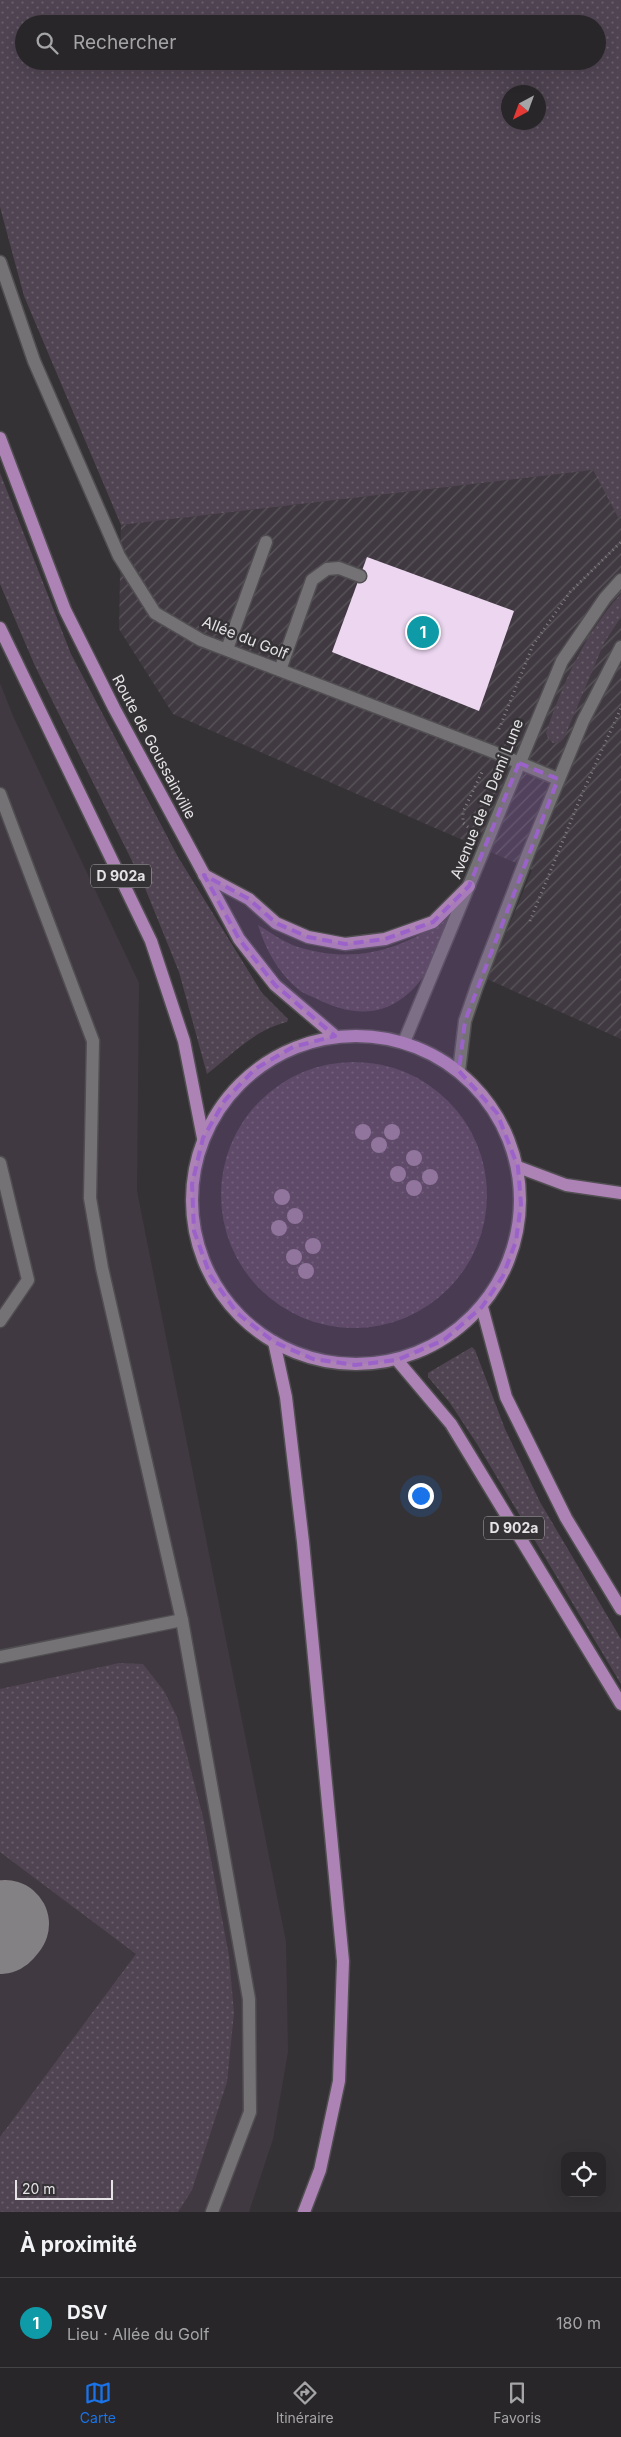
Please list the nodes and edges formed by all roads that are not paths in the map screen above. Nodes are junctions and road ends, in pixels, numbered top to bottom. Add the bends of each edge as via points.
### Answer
1 (0, 262) edge
2 (0, 438) edge
3 (266, 542) dead end
4 (360, 576) dead end
5 (621, 580) edge
6 (0, 628) edge
7 (621, 647) edge
8 (227, 649) junction
9 (280, 670) junction
10 (519, 763) junction
11 (558, 779) junction
12 (0, 794) edge
13 (204, 875) junction
14 (469, 886) junction
15 (336, 1036) junction
16 (404, 1042) junction
17 (459, 1071) junction
18 (203, 1138) junction
19 (0, 1163) edge
20 (518, 1167) junction
21 (621, 1194) edge
22 (482, 1307) junction
23 (0, 1321) edge
24 (274, 1342) junction
25 (397, 1360) junction
26 (621, 1609) edge
27 (182, 1620) junction
28 (0, 1657) edge
29 (621, 1704) edge
30 (212, 2212) edge
31 (304, 2212) edge

1 - 8 street, Allée du Golf via 34,360 119,556 155,613 201,640
2 - 13 main road, Route de Goussainville via 65,610
3 - 8 street
4 - 9 street via 339,568 328,569 312,580
5 - 10 street, Avenue de la Demi Lune via 562,660
6 - 18 main road, D 902a via 151,940 184,1041
7 - 11 street
8 - 9 street, Allée du Golf
9 - 10 street, Allée du Golf
10 - 11 street, Allée du Golf
10 - 14 street, Avenue de la Demi Lune
11 - 17 street via 465,1021
12 - 27 street via 93,1041 90,1198 102,1268
13 - 14 main road via 248,899 276,923 308,937 345,944 385,939 433,922
13 - 15 main road, Route de Goussainville via 240,939 275,986
14 - 16 street, Avenue de la Demi Lune
15 - 16 main road via 370,1035
15 - 18 main road via 294,1047 255,1069 225,1100
16 - 17 main road
17 - 20 main road via 497,1114
18 - 24 main road via 192,1184 194,1231 206,1266 237,1313
19 - 23 street via 28,1280
20 - 21 main road via 566,1185
20 - 22 main road via 521,1204 516,1241 503,1276
22 - 25 main road via 444,1340
22 - 26 main road, D 902a via 506,1397 566,1518
24 - 25 main road via 313,1359 355,1365
24 - 31 main road via 286,1397 303,1542 343,1961 339,2081 320,2170
25 - 29 main road, D 902a via 451,1424
27 - 28 street
27 - 30 street via 249,1999 250,2112

